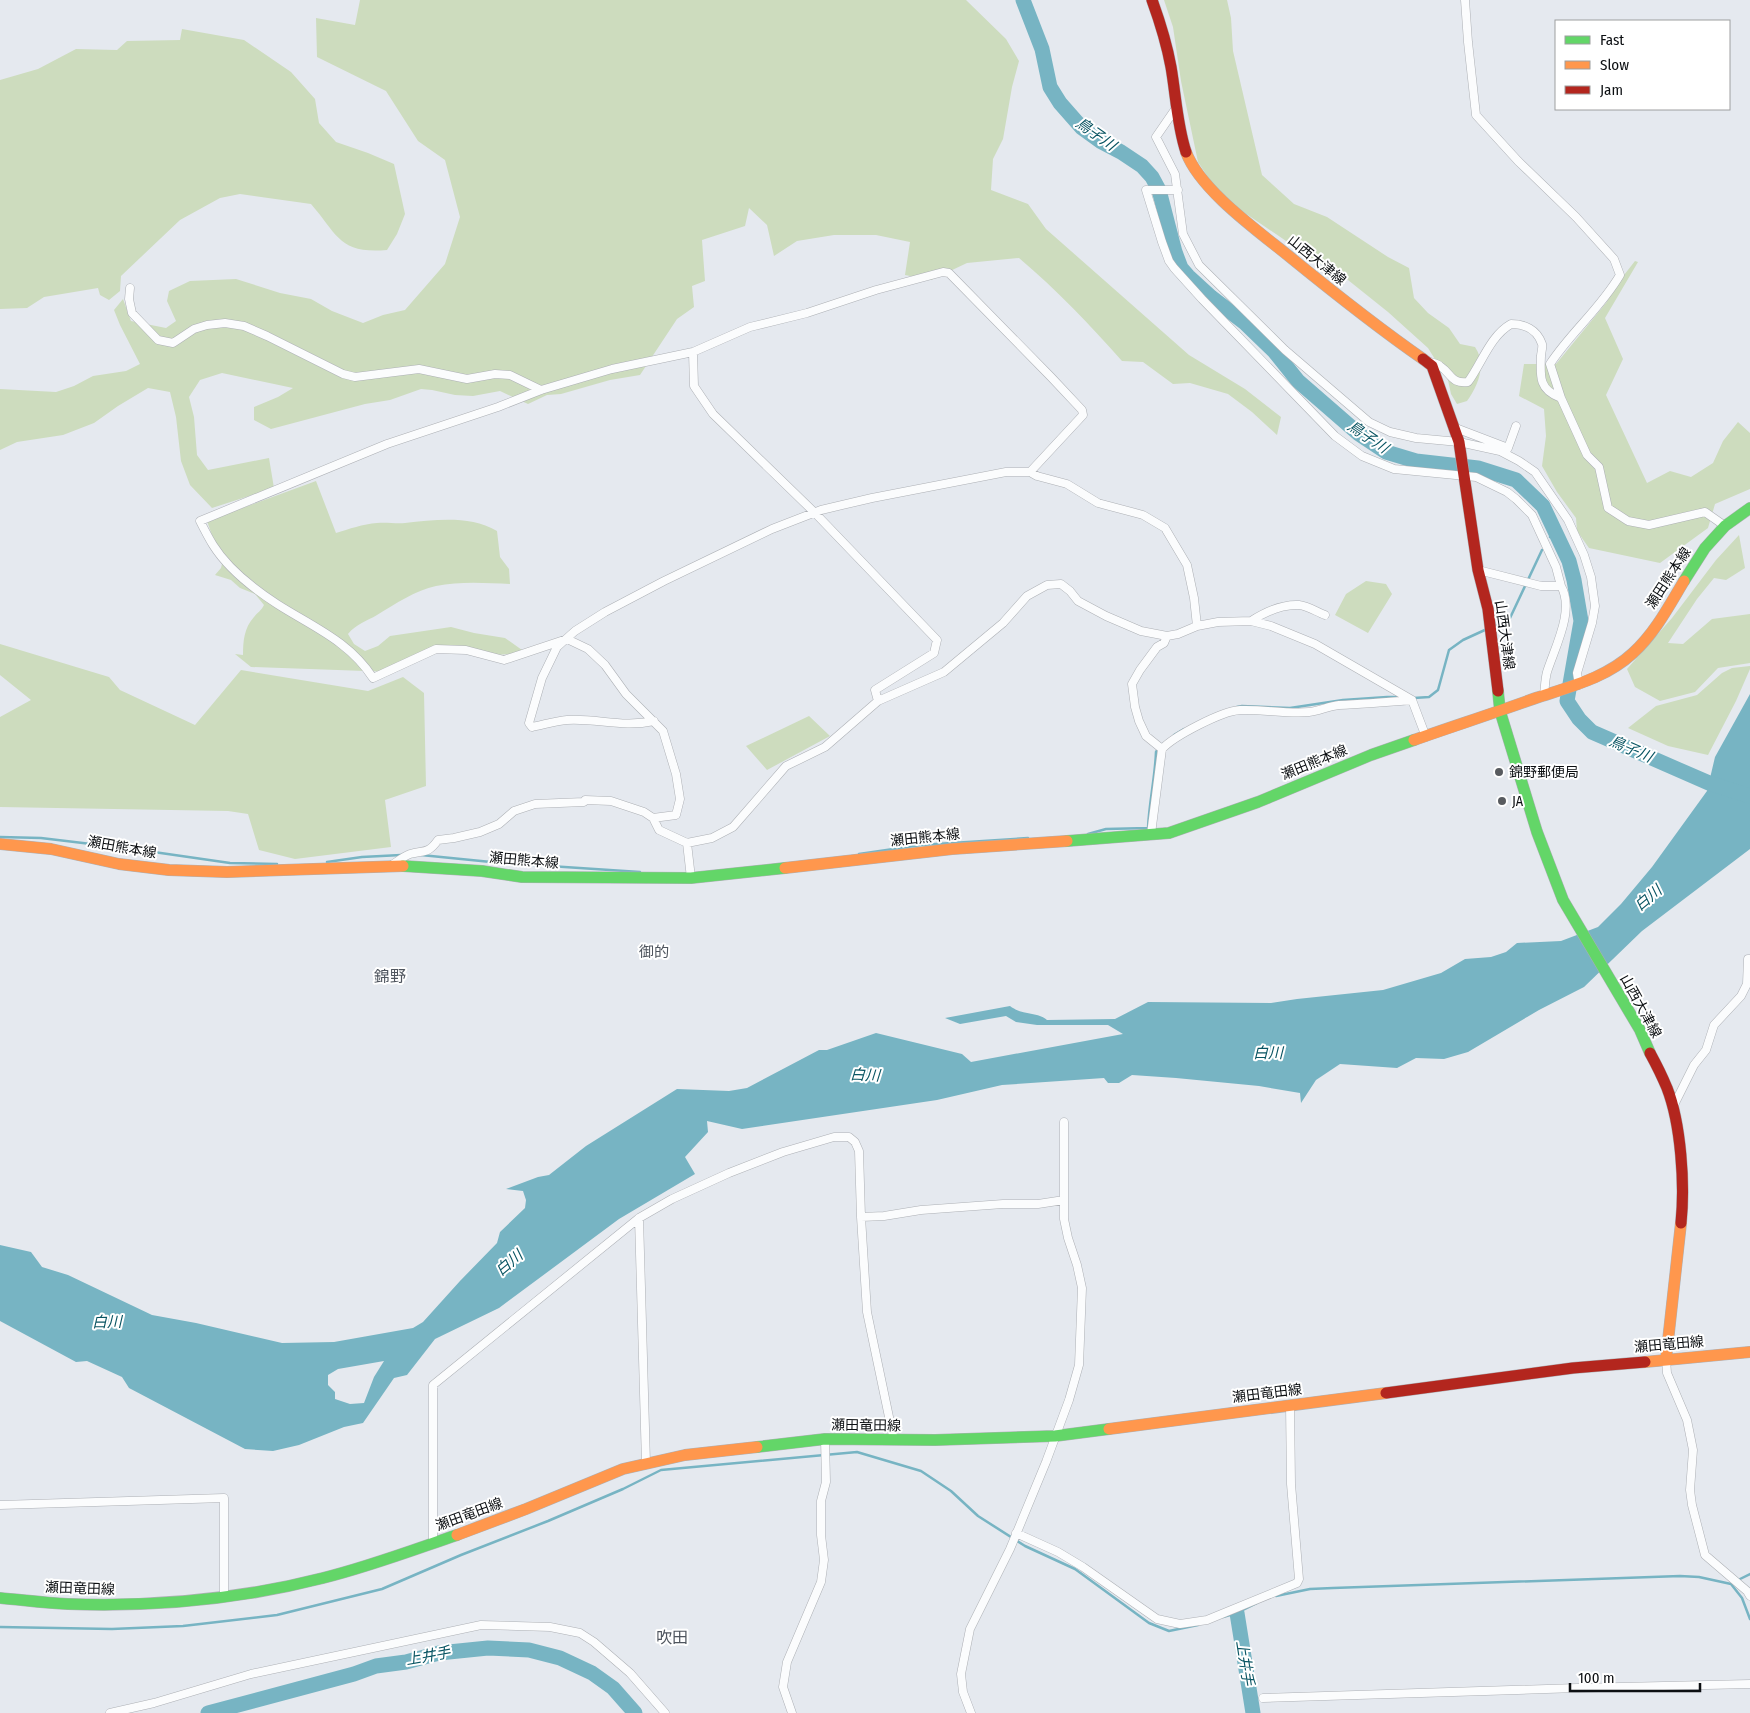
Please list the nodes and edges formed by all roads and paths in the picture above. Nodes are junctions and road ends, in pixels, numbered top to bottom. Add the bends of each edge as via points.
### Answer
1 (1152, 0) edge
2 (1465, 0) edge
3 (1176, 108) junction
4 (1176, 190) junction
5 (130, 288) dead end
6 (693, 352) junction
7 (1424, 360) junction
8 (541, 390) junction
9 (1562, 398) junction
10 (1516, 426) dead end
11 (1453, 427) junction
12 (1459, 445) junction
13 (1030, 472) junction
14 (1464, 474) junction
15 (1750, 508) edge
16 (815, 514) junction
17 (1725, 526) junction
18 (1478, 570) junction
19 (1561, 586) junction
20 (1325, 615) dead end
21 (1251, 620) junction
22 (1197, 626) junction
23 (1168, 636) junction
24 (566, 639) junction
25 (1579, 685) junction
26 (1544, 696) junction
27 (1412, 700) junction
28 (878, 701) junction
29 (1500, 710) junction
30 (654, 722) junction
31 (1426, 737) junction
32 (1162, 749) junction
33 (653, 818) junction
34 (1151, 834) junction
35 (0, 844) edge
36 (687, 844) junction
37 (391, 865) junction
38 (691, 878) junction
39 (1750, 959) edge
40 (1673, 1109) junction
41 (1064, 1122) dead end
42 (1064, 1200) junction
43 (860, 1216) junction
44 (639, 1218) junction
45 (1750, 1352) edge
46 (1666, 1359) junction
47 (1290, 1405) junction
48 (1055, 1436) junction
49 (825, 1439) junction
50 (897, 1440) junction
51 (646, 1463) junction
52 (0, 1505) edge
53 (1016, 1534) junction
54 (433, 1543) junction
55 (1750, 1596) edge
56 (224, 1597) junction
57 (0, 1598) edge
58 (1750, 1684) edge
59 (1263, 1698) dead end
60 (110, 1713) edge
61 (665, 1713) edge
62 (792, 1713) edge
63 (971, 1713) edge

1 - 3 main road, 山西大津線 via 1166,44
2 - 9 street via 1476,115 1614,259 1620,275 1610,293 1563,344 1550,364
3 - 4 street via 1156,137 1175,174
3 - 7 main road, 山西大津線 via 1188,156 1211,189 1326,287
4 - 12 street via 1183,234 1199,265 1285,350 1369,422 1390,432
4 - 14 street via 1146,190 1169,261 1335,436 1362,456 1394,469
5 - 8 street via 132,313 158,340 173,343 194,329 225,324 244,326 355,377 419,369 467,379 510,375
6 - 8 street via 612,369
6 - 13 street via 750,327 807,313 895,284 949,273 1082,410 1078,421
6 - 16 street via 694,386 705,404
7 - 9 street via 1439,364 1454,380 1468,382 1500,332 1510,324 1522,324 1530,328 1542,344 1540,371 1545,388
7 - 11 main road, 山西大津線 via 1432,366
8 - 24 street via 386,444 200,521 232,568 277,604 346,646 373,678 436,649 466,650 504,660
9 - 17 street via 1587,455 1599,467 1608,508 1628,521 1649,525 1705,512
10 - 11 street via 1508,448
11 - 12 main road, 山西大津線
12 - 14 main road, 山西大津線
12 - 25 street via 1500,451 1534,472 1568,520 1591,577 1595,606 1577,673
13 - 16 street via 1006,472 922,488
13 - 22 street via 1067,484 1098,503 1142,514 1165,528 1187,565
14 - 18 main road, 山西大津線
14 - 19 street via 1507,492 1532,515
15 - 17 main road, 瀬田熊本線
16 - 24 street via 772,529 664,581 605,612
16 - 28 street via 937,640 934,653 875,690
17 - 25 main road, 瀬田熊本線 via 1705,548 1656,626 1634,652 1617,666
18 - 19 street via 1541,586
18 - 29 main road, 山西大津線 via 1488,610
19 - 26 street via 1566,594 1565,612 1561,634 1546,675
20 - 21 street via 1301,605 1264,612
21 - 22 street
21 - 27 street via 1314,644
22 - 23 street
23 - 28 street via 1141,631 1106,616 1078,601 1061,584 1047,585 1027,596 1003,623 944,672
23 - 32 street via 1132,684 1135,706 1146,736
24 - 30 street via 588,649 605,664 626,694
24 - 30 street via 557,647 542,678 529,724 532,727 566,720 627,725
25 - 26 main road, 瀬田熊本線
26 - 29 main road, 瀬田熊本線
27 - 31 street
27 - 32 street via 1337,705 1311,712 1238,710 1184,733
28 - 36 street via 825,747 786,766 733,827 712,838
29 - 31 main road, 瀬田熊本線
29 - 40 main road, 山西大津線 via 1537,832 1563,900 1640,1030
30 - 33 street via 663,731 680,799 676,815
31 - 34 main road, 瀬田熊本線 via 1184,829 1169,834
32 - 34 street
33 - 36 street via 659,830
33 - 37 street via 611,801 534,804 514,811 499,824 480,832 438,840 425,852 410,854
34 - 38 main road, 瀬田熊本線 via 952,849
35 - 37 main road, 瀬田熊本線 via 51,849 119,864 169,870 227,872
36 - 38 street
37 - 38 main road, 瀬田熊本線 via 522,877
39 - 40 street via 1747,984 1741,996 1714,1025 1706,1050 1694,1066
40 - 46 main road, 山西大津線 via 1679,1140 1683,1206
41 - 42 street
42 - 43 street
42 - 48 street via 1064,1219 1082,1288 1081,1331 1079,1365
43 - 44 street via 859,1151 849,1136 834,1137 783,1152 729,1173
43 - 50 street via 866,1312 893,1436
44 - 51 street
44 - 54 street via 433,1385
45 - 46 main road, 瀬田竜田線
46 - 47 main road, 瀬田竜田線
46 - 55 street via 1667,1372 1687,1420 1693,1450 1690,1490 1702,1548 1705,1555
47 - 48 main road, 瀬田竜田線
47 - 53 street via 1297,1582 1207,1620 1180,1624 1157,1619 1075,1562
48 - 50 main road, 瀬田竜田線
48 - 53 street
49 - 50 main road, 瀬田竜田線
49 - 51 main road, 瀬田竜田線 via 685,1455
49 - 62 street via 826,1482 821,1501 824,1560 820,1582 787,1662 783,1687
51 - 54 main road, 瀬田竜田線 via 594,1479 526,1510
52 - 56 street via 224,1498
53 - 63 street via 970,1629 961,1674 963,1692
54 - 56 main road, 瀬田竜田線 via 325,1578
56 - 57 main road, 瀬田竜田線 via 126,1604 67,1604
58 - 59 street
60 - 61 street via 251,1674 481,1625 550,1627 580,1634 630,1672

